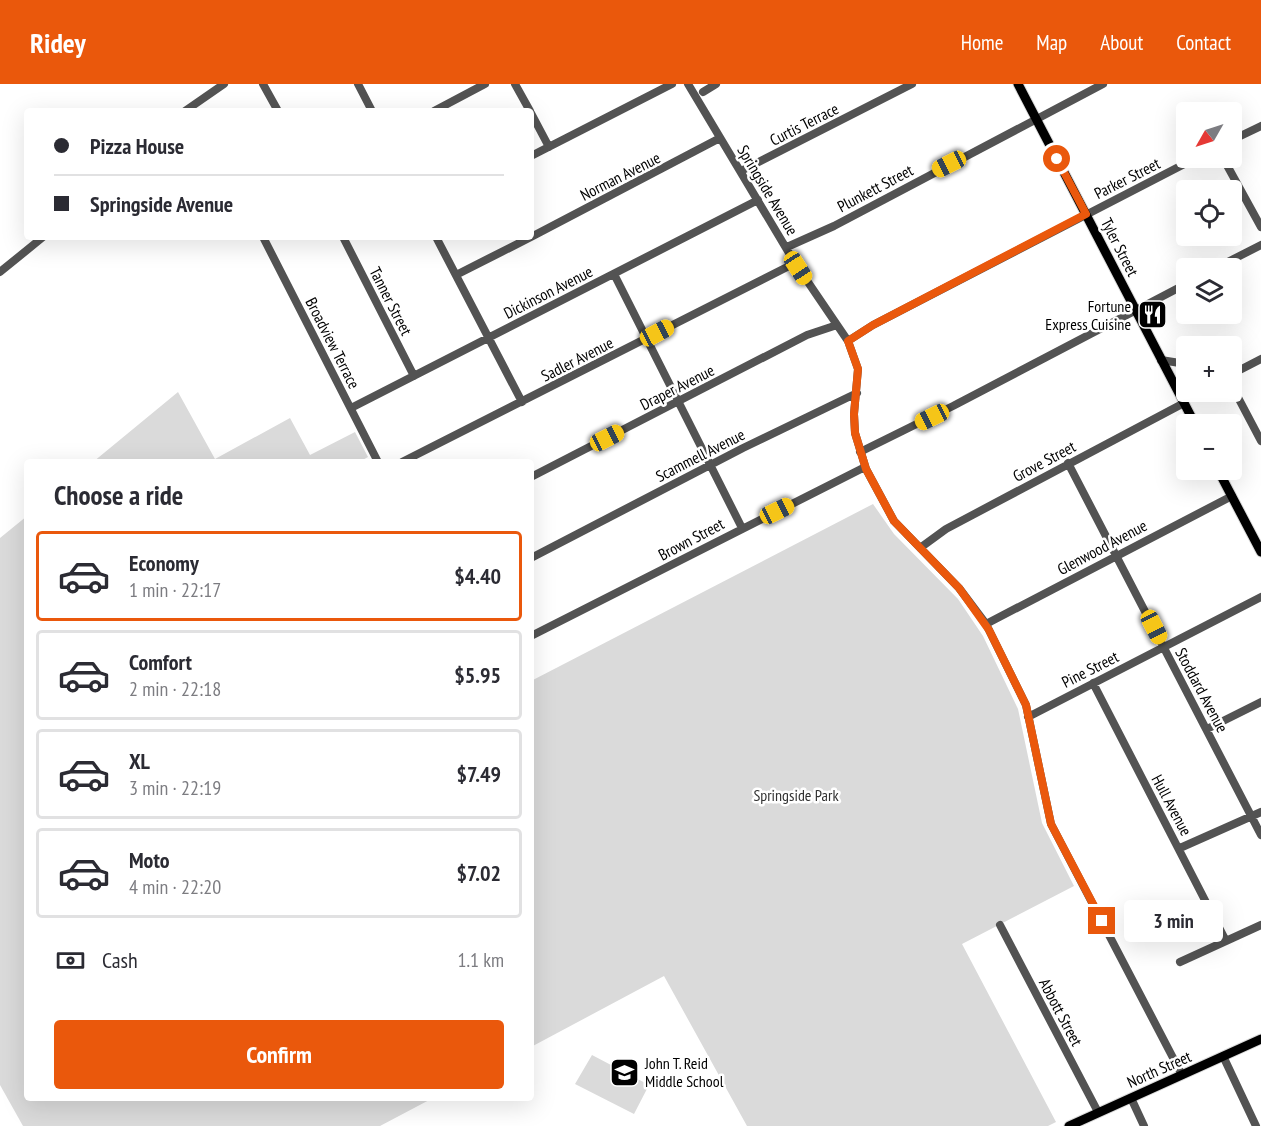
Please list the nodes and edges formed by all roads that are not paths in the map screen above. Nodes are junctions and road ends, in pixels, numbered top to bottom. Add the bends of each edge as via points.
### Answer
1 (224, 84) edge
2 (263, 84) edge
3 (358, 84) edge
4 (485, 84) edge
5 (515, 84) edge
6 (672, 84) edge
7 (688, 84) edge
8 (716, 84) edge
9 (912, 84) edge
10 (1018, 84) edge
11 (1103, 84) edge
12 (703, 92) dead end
13 (196, 107) edge
14 (276, 108) edge
15 (370, 108) edge
16 (440, 108) edge
17 (528, 108) edge
18 (1036, 117) junction
19 (534, 119) edge
20 (1261, 126) edge
21 (1242, 135) edge
22 (720, 138) junction
23 (549, 147) junction
24 (534, 154) edge
25 (1176, 168) edge
26 (1228, 168) edge
27 (741, 171) junction
28 (758, 200) junction
29 (1086, 214) junction
30 (1261, 227) edge
31 (534, 235) edge
32 (40, 240) edge
33 (264, 240) edge
34 (345, 240) edge
35 (438, 240) edge
36 (525, 240) edge
37 (1261, 245) edge
38 (787, 248) junction
39 (1236, 258) edge
40 (795, 263) junction
41 (2, 267) edge
42 (614, 273) junction
43 (456, 275) junction
44 (1176, 289) edge
45 (1136, 311) junction
46 (837, 325) junction
47 (489, 338) junction
48 (646, 339) junction
49 (848, 341) junction
50 (1261, 359) edge
51 (1161, 360) junction
52 (1176, 362) edge
53 (1242, 369) edge
54 (414, 376) junction
55 (857, 393) junction
56 (522, 402) junction
57 (678, 402) junction
58 (1240, 402) edge
59 (1184, 404) junction
60 (351, 408) junction
61 (1189, 414) edge
62 (1261, 441) edge
63 (860, 452) junction
64 (376, 459) edge
65 (408, 459) edge
66 (1068, 464) junction
67 (711, 465) junction
68 (865, 467) junction
69 (534, 475) edge
70 (1223, 480) edge
71 (1232, 496) junction
72 (742, 528) junction
73 (920, 548) junction
74 (1261, 552) edge
75 (534, 556) edge
76 (1116, 556) junction
77 (1261, 597) edge
78 (986, 624) junction
79 (534, 634) edge
80 (1164, 647) junction
81 (1093, 683) junction
82 (1261, 702) edge
83 (1028, 717) junction
84 (1207, 729) junction
85 (1261, 812) edge
86 (1252, 816) junction
87 (1261, 835) edge
88 (1180, 848) junction
89 (1000, 925) dead end
90 (1261, 925) edge
91 (1226, 941) junction
92 (1180, 963) dead end
93 (1261, 1039) edge
94 (1223, 1056) junction
95 (1182, 1075) junction
96 (1131, 1098) junction
97 (1098, 1112) junction
98 (1069, 1126) edge
99 (1144, 1126) edge
100 (1256, 1126) edge

1 - 13 street
2 - 14 street
3 - 15 street
4 - 16 street
5 - 17 street
6 - 23 street
7 - 22 street, Springside Avenue
8 - 12 street
9 - 27 street, Curtis Terrace
10 - 18 main road, Tyler Street
11 - 18 street, Plunkett Street
18 - 29 main road, Tyler Street
18 - 38 street, Plunkett Street
19 - 23 street
20 - 21 street
22 - 27 street, Springside Avenue
22 - 31 street, Norman Avenue
23 - 24 street
25 - 29 street, Parker Street
26 - 30 street
27 - 28 street, Springside Avenue
28 - 38 street, Springside Avenue
28 - 42 street, Dickinson Avenue
29 - 45 main road, Tyler Street
29 - 49 street, Parker Street
32 - 41 street
33 - 60 street, Broadview Terrace
34 - 54 street, Tanner Street
35 - 43 street
36 - 43 street, Norman Avenue
37 - 39 street
38 - 40 street, Springside Avenue
40 - 46 street, Springside Avenue
40 - 48 street, Sadler Avenue
42 - 47 street, Dickinson Avenue
42 - 48 street
43 - 47 street
44 - 45 street
45 - 51 main road, Tyler Street
45 - 63 street
46 - 49 street, Springside Avenue
46 - 57 street, Draper Avenue via 807,335
47 - 54 street, Dickinson Avenue
47 - 56 street
48 - 56 street, Sadler Avenue
48 - 57 street
49 - 55 street, Springside Avenue via 858,369
50 - 53 street
51 - 52 street
51 - 59 main road, Tyler Street
54 - 60 street, Dickinson Avenue
55 - 63 street, Springside Avenue via 854,414
55 - 67 street, Scammell Avenue
56 - 65 street, Sadler Avenue
57 - 67 street
57 - 69 street, Draper Avenue
58 - 62 street
59 - 61 main road, Tyler Street
59 - 66 street, Grove Street
60 - 64 street, Broadview Terrace
63 - 68 street, Springside Avenue
66 - 73 street, Grove Street via 946,529
66 - 76 street, Stoddard Avenue
67 - 72 street
67 - 75 street, Scammell Avenue
68 - 72 street, Brown Street
68 - 73 street, Springside Avenue via 894,521
70 - 71 main road
71 - 74 main road
71 - 76 street, Glenwood Avenue
72 - 79 street, Brown Street
73 - 78 street, Springside Avenue via 959,588
76 - 78 street, Glenwood Avenue
76 - 80 street, Stoddard Avenue
77 - 80 street, Pine Street
78 - 83 street, Springside Avenue
80 - 81 street, Pine Street
80 - 84 street, Stoddard Avenue
81 - 83 street, Pine Street
81 - 88 street, Hull Avenue
82 - 84 street
83 - 95 street, Springside Avenue via 1051,824
84 - 86 street, Stoddard Avenue
85 - 86 street
86 - 87 street, Stoddard Avenue
86 - 88 street
88 - 91 street, Hull Avenue
89 - 97 street, Abbott Street
90 - 91 street
91 - 92 street
93 - 94 main road, North Street
94 - 95 main road, North Street
94 - 100 street
95 - 96 main road, North Street
96 - 97 main road, North Street
96 - 99 street
97 - 98 main road, North Street

